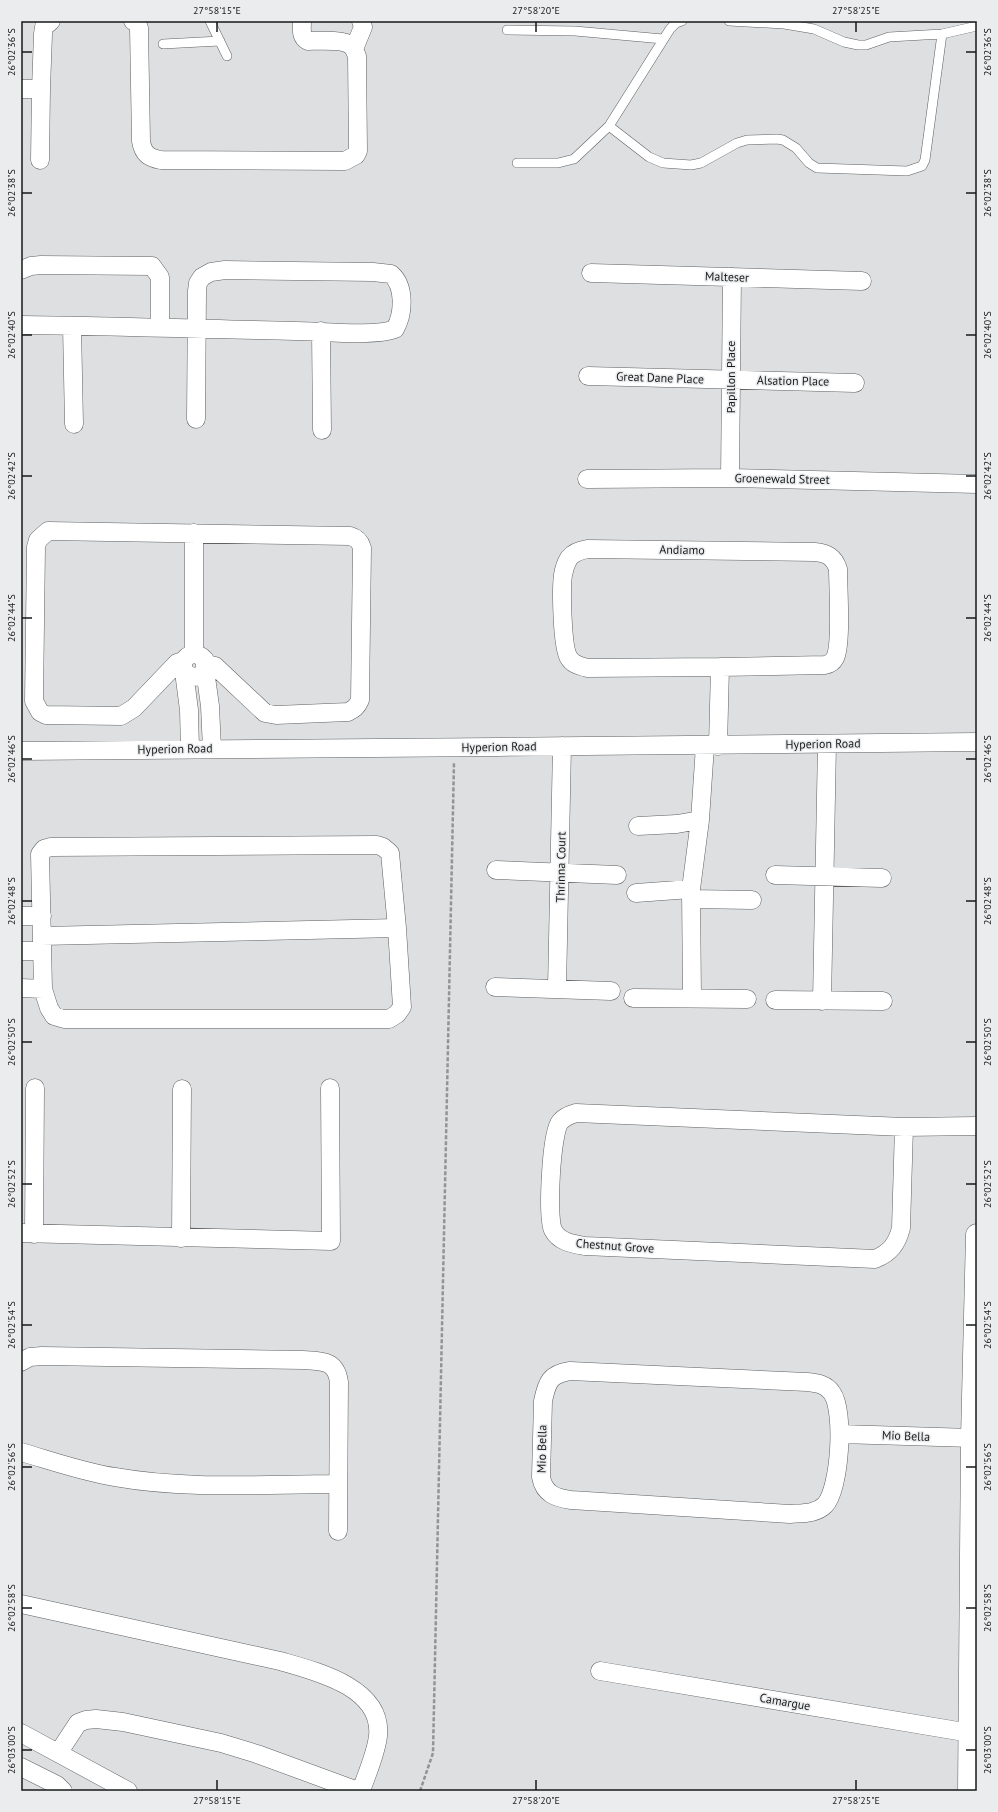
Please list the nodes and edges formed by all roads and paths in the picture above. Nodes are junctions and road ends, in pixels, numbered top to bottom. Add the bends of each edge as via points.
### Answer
1 (51, 21) edge
2 (135, 21) edge
3 (210, 21) edge
4 (302, 21) edge
5 (360, 21) edge
6 (682, 21) edge
7 (729, 21) edge
8 (977, 26) edge
9 (507, 30) dead end
10 (942, 34) junction
11 (663, 39) junction
12 (220, 41) junction
13 (163, 44) dead end
14 (354, 49) junction
15 (227, 56) dead end
16 (21, 89) edge
17 (41, 89) junction
18 (609, 126) junction
19 (40, 160) dead end
20 (517, 164) dead end
21 (21, 270) edge
22 (591, 273) dead end
23 (732, 277) junction
24 (862, 281) dead end
25 (21, 325) edge
26 (72, 326) junction
27 (160, 328) junction
28 (196, 328) junction
29 (321, 331) junction
30 (588, 376) dead end
31 (731, 380) junction
32 (855, 382) dead end
33 (196, 419) dead end
34 (74, 424) dead end
35 (322, 430) dead end
36 (587, 478) dead end
37 (730, 478) junction
38 (977, 484) edge
39 (194, 533) junction
40 (195, 664) junction
41 (720, 667) junction
42 (977, 742) edge
43 (827, 744) junction
44 (562, 746) junction
45 (711, 746) junction
46 (212, 748) junction
47 (454, 748) junction
48 (190, 750) junction
49 (21, 752) edge
50 (700, 820) junction
51 (638, 826) dead end
52 (496, 870) dead end
53 (561, 872) junction
54 (616, 875) dead end
55 (775, 875) dead end
56 (824, 877) junction
57 (882, 878) dead end
58 (636, 893) dead end
59 (691, 894) junction
60 (752, 900) dead end
61 (21, 916) edge
62 (42, 916) junction
63 (398, 928) junction
64 (42, 944) junction
65 (21, 951) edge
66 (495, 987) dead end
67 (21, 988) edge
68 (43, 989) junction
69 (557, 989) junction
70 (611, 992) dead end
71 (633, 998) dead end
72 (692, 998) junction
73 (747, 999) dead end
74 (775, 1000) dead end
75 (822, 1001) junction
76 (883, 1001) dead end
77 (35, 1088) dead end
78 (182, 1088) dead end
79 (330, 1088) dead end
80 (977, 1126) edge
81 (904, 1127) junction
82 (27, 1234) edge
83 (977, 1235) edge
84 (181, 1238) junction
85 (21, 1362) edge
86 (840, 1434) junction
87 (972, 1438) junction
88 (21, 1452) edge
89 (337, 1484) junction
90 (338, 1531) dead end
91 (21, 1604) edge
92 (973, 1630) edge
93 (600, 1671) dead end
94 (21, 1733) edge
95 (970, 1733) junction
96 (59, 1752) junction
97 (21, 1767) edge
98 (63, 1791) edge
99 (128, 1791) edge
100 (358, 1791) edge
101 (361, 1791) edge
102 (420, 1791) edge
103 (969, 1791) edge

1 - 17 street via 44,27
2 - 14 street via 139,28 142,149 152,159 350,159 358,151 357,63
3 - 12 lane
4 - 14 street via 304,39 344,42
5 - 14 street via 363,27
6 - 11 lane via 676,23
7 - 10 lane via 784,24 814,29 858,45 894,37
8 - 10 lane
9 - 11 lane via 575,30
10 - 18 lane via 925,160 922,166 913,170 817,168 792,146 777,139 737,143 701,163 663,164 649,157
11 - 18 lane
12 - 13 lane
12 - 15 lane
16 - 17 street
17 - 19 street
18 - 20 lane via 574,159 558,163
21 - 27 street via 41,265 152,266 160,277
22 - 23 street, Malteser
23 - 24 street, Malteser
23 - 31 street, Papillon Place
25 - 26 street
26 - 27 street
26 - 34 street
27 - 28 street
28 - 29 street
28 - 29 street via 198,283 211,272 373,272 391,274 397,280 401,294 400,319 395,328 381,333
28 - 33 street
29 - 35 street
30 - 31 street, Great Dane Place
31 - 32 street, Alsation Place
31 - 37 street, Papillon Place
36 - 37 street, Groenewald Street
37 - 38 street, Groenewald Street
39 - 40 street
39 - 40 street via 48,531 38,540 34,701 40,712 46,715 121,716 134,708 177,663
39 - 40 street via 356,538 362,548 360,700 358,706 348,712 276,715 265,713 215,666
40 - 46 street via 210,706
40 - 48 street
41 - 41 street, Andiamo via 831,663 835,659 838,645 836,561 823,553 799,552 588,549 580,550 570,557 563,576 564,640 569,660 577,666
41 - 45 street
42 - 43 street, Hyperion Road
43 - 45 street, Hyperion Road
43 - 56 street
44 - 45 street, Hyperion Road
44 - 47 street, Hyperion Road
44 - 53 street, Thrinna Court
45 - 50 street
46 - 47 street, Hyperion Road
46 - 48 street, Hyperion Road
47 - 102 path via 433,1753
48 - 49 street, Hyperion Road
50 - 51 street
50 - 59 street
52 - 53 street
53 - 54 street
53 - 69 street, Thrinna Court
55 - 56 street
56 - 57 street
56 - 75 street
58 - 59 street
59 - 60 street
59 - 72 street
61 - 62 street
62 - 63 street via 40,854 44,849 51,847 376,845 390,853
62 - 64 street
63 - 64 street
63 - 68 street via 402,1006 397,1014 389,1019 64,1019 54,1016
64 - 65 street
64 - 68 street
66 - 69 street
67 - 68 street
69 - 70 street
71 - 72 street
72 - 73 street
74 - 75 street
75 - 76 street
77 - 82 street
78 - 84 street
79 - 84 street via 331,1241
80 - 81 street, Chestnut Grove
81 - 81 street, Chestnut Grove via 576,1113 566,1116 555,1131 550,1208 553,1230 569,1243 585,1246 875,1259 884,1256 893,1248 901,1228
82 - 84 street
83 - 87 street
85 - 89 street via 30,1357 42,1356 303,1360 328,1363 338,1373 339,1382
86 - 86 street, Mio Bella via 836,1403 832,1393 825,1386 817,1384 559,1373 550,1379 543,1400 543,1484 552,1495 571,1500 805,1513 824,1506 831,1496
86 - 87 street, Mio Bella
87 - 92 street
88 - 89 street via 80,1470 145,1482
89 - 90 street
91 - 101 street via 280,1661 343,1683 367,1702 378,1722 376,1746
92 - 95 street
93 - 95 street, Camargue
94 - 96 street
95 - 103 street
96 - 99 street
96 - 100 street via 78,1724 86,1720 123,1722 221,1743
97 - 98 street via 57,1785

